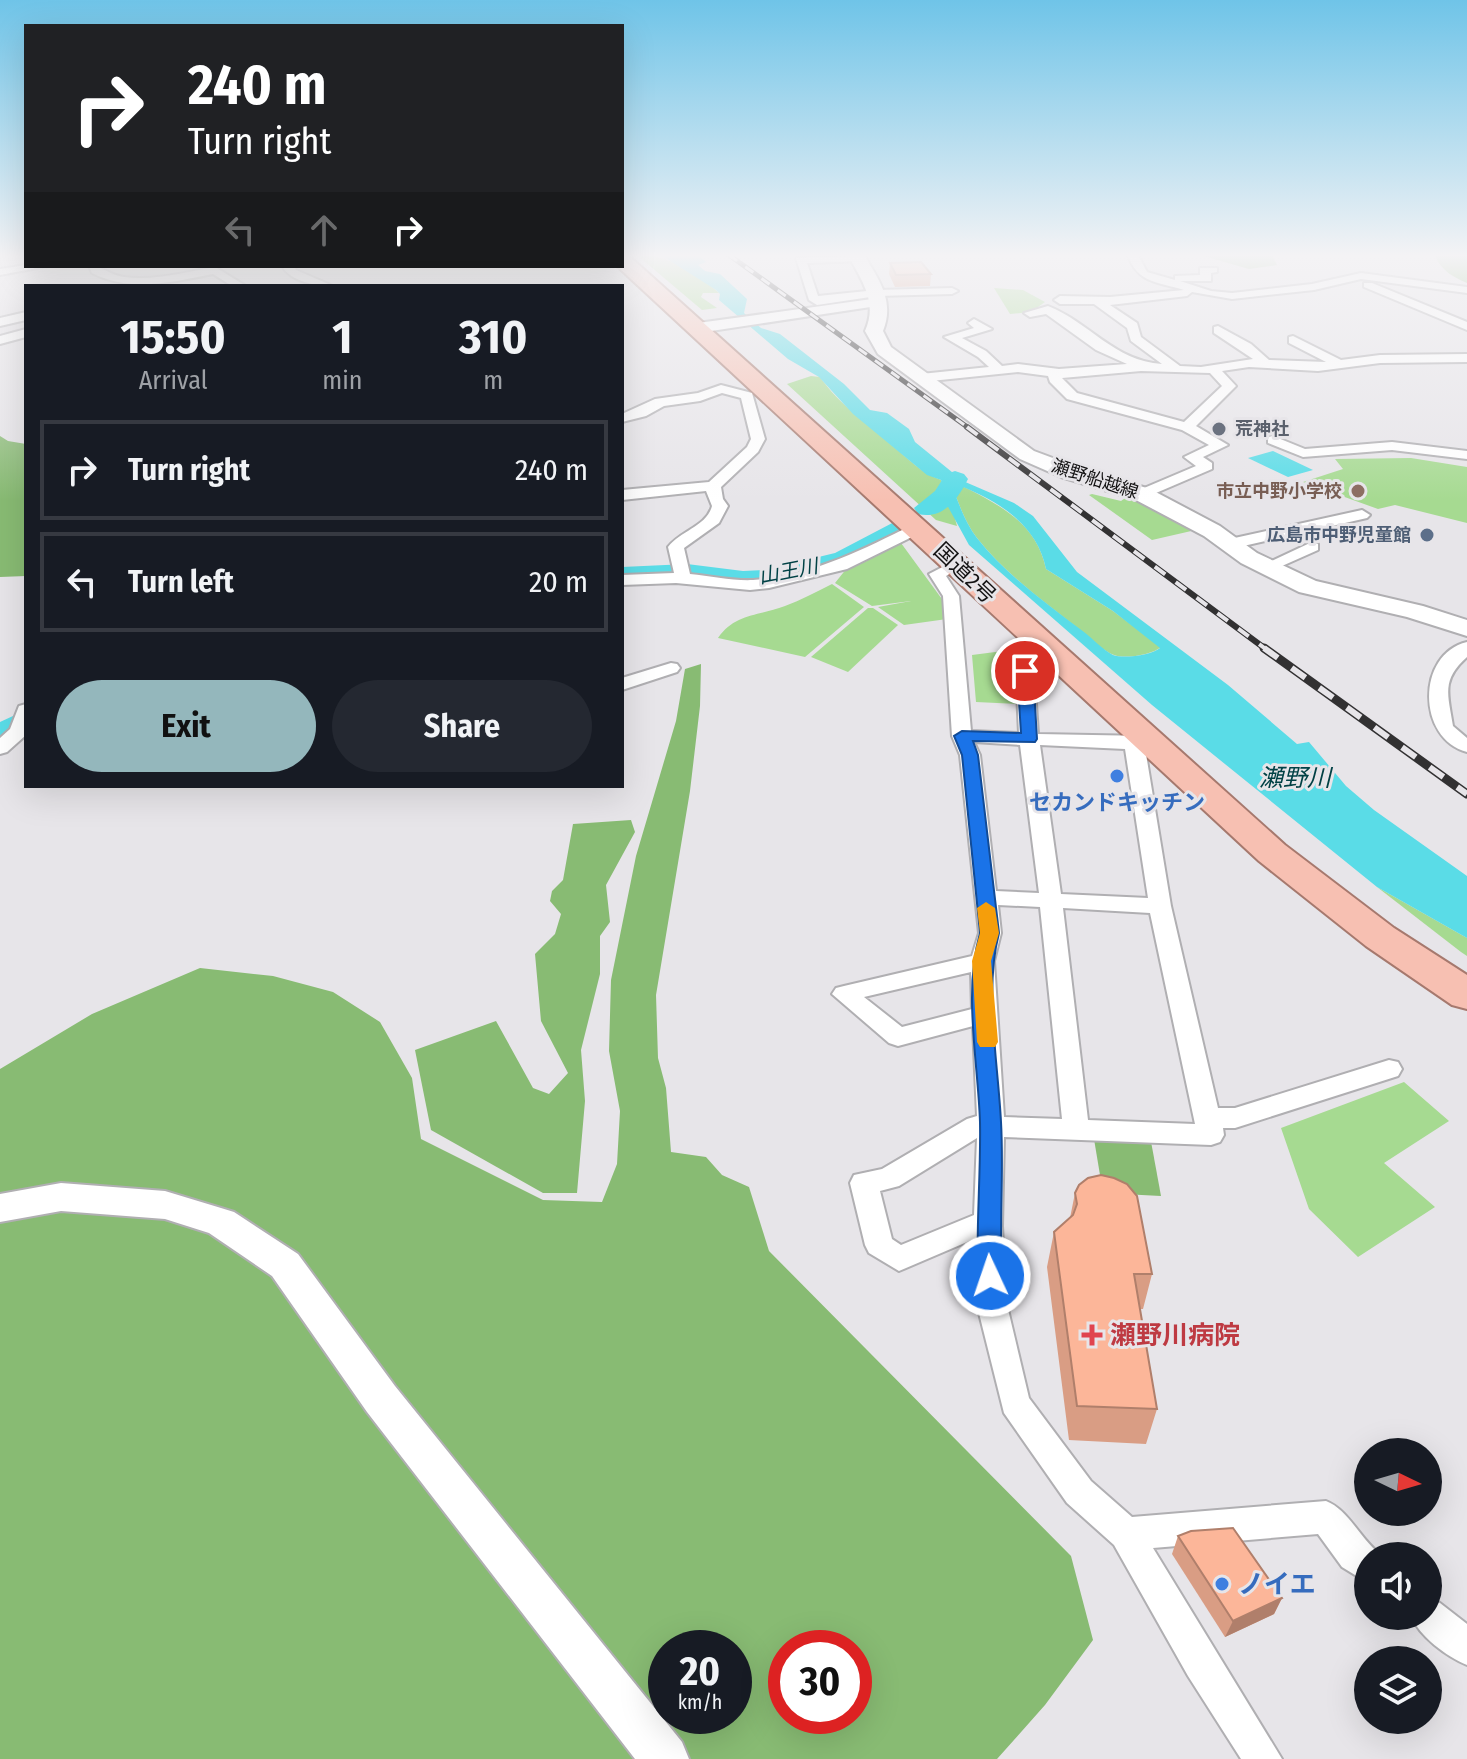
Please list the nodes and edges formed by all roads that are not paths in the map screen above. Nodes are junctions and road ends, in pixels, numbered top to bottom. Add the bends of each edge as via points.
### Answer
1 (718, 337) edge
2 (877, 337) edge
3 (950, 337) edge
4 (1086, 337) edge
5 (1135, 337) edge
6 (1230, 337) edge
7 (1293, 340) dead end
8 (1467, 358) edge
9 (1264, 363) junction
10 (1337, 363) junction
11 (1141, 367) junction
12 (1213, 369) junction
13 (999, 370) junction
14 (1177, 370) junction
15 (1055, 373) junction
16 (749, 374) junction
17 (921, 378) junction
18 (721, 389) junction
19 (624, 403) edge
20 (641, 413) junction
21 (624, 417) edge
22 (1187, 427) junction
23 (1273, 440) dead end
24 (1467, 455) edge
25 (713, 486) junction
26 (1142, 494) junction
27 (624, 495) edge
28 (1362, 515) dead end
29 (918, 528) junction
30 (1230, 544) junction
31 (1312, 547) dead end
32 (956, 565) junction
33 (1267, 567) junction
34 (682, 575) junction
35 (624, 580) edge
36 (1467, 628) edge
37 (1467, 647) edge
38 (1060, 662) junction
39 (671, 668) dead end
40 (624, 683) edge
41 (24, 715) edge
42 (962, 736) junction
43 (1029, 739) junction
44 (1141, 743) junction
45 (1467, 746) edge
46 (0, 748) edge
47 (984, 897) junction
48 (1051, 901) junction
49 (1160, 906) junction
50 (982, 961) junction
51 (1467, 995) edge
52 (986, 1018) junction
53 (1389, 1069) dead end
54 (1208, 1118) junction
55 (991, 1127) junction
56 (1076, 1129) junction
57 (0, 1208) edge
58 (988, 1226) junction
59 (1126, 1534) junction
60 (1354, 1555) edge
61 (1442, 1626) edge
62 (1467, 1647) edge
63 (665, 1759) edge
64 (1263, 1759) edge

1 - 16 highway, 国道2号
2 - 17 main road, 瀬野船越線 via 884,350
3 - 13 street
4 - 11 street
5 - 14 street
6 - 9 street
7 - 10 street
8 - 10 street
9 - 10 street
9 - 12 street
11 - 14 street
11 - 15 street
12 - 14 street
12 - 22 street via 1229,386
13 - 15 street
13 - 17 street
15 - 22 street via 1072,396
16 - 18 street via 714,382
16 - 29 highway, 国道2号
17 - 26 main road, 瀬野船越線 via 1027,455
18 - 20 street via 660,402
18 - 25 street via 747,396 758,439
19 - 20 street
20 - 21 street
22 - 26 street via 1221,445 1191,457 1207,466
23 - 24 street via 1303,453 1392,446
25 - 27 street
25 - 34 street via 719,515 677,544
26 - 30 main road, 瀬野船越線
28 - 30 street
29 - 32 highway, 国道2号
29 - 34 street via 841,566 769,583
30 - 33 main road, 瀬野船越線
31 - 33 street
32 - 38 highway, 国道2号
32 - 42 street via 937,574 951,596
33 - 36 main road, 瀬野船越線 via 1308,587
34 - 35 street
37 - 45 street via 1448,664 1437,685 1443,726
38 - 43 street via 1025,671
38 - 44 highway, 国道2号
39 - 40 street
41 - 46 street
42 - 43 street
42 - 47 street via 970,755
43 - 44 street
43 - 48 street
44 - 49 street
44 - 51 highway, 国道2号 via 1295,873
47 - 48 street
47 - 50 street via 990,933
48 - 49 street
48 - 56 street
49 - 54 street
50 - 52 street
50 - 52 street via 844,994 898,1037 969,1017
52 - 55 street
53 - 54 street via 1235,1118
54 - 56 street via 1211,1135
55 - 56 street
55 - 58 street
55 - 58 street via 976,1126 889,1178 864,1183 879,1245 899,1259 979,1225
57 - 63 street via 61,1197 165,1205 221,1222 285,1265 381,1399
58 - 59 street via 991,1301 1015,1403 1079,1492
59 - 60 street via 1326,1517
59 - 64 street
61 - 62 street

